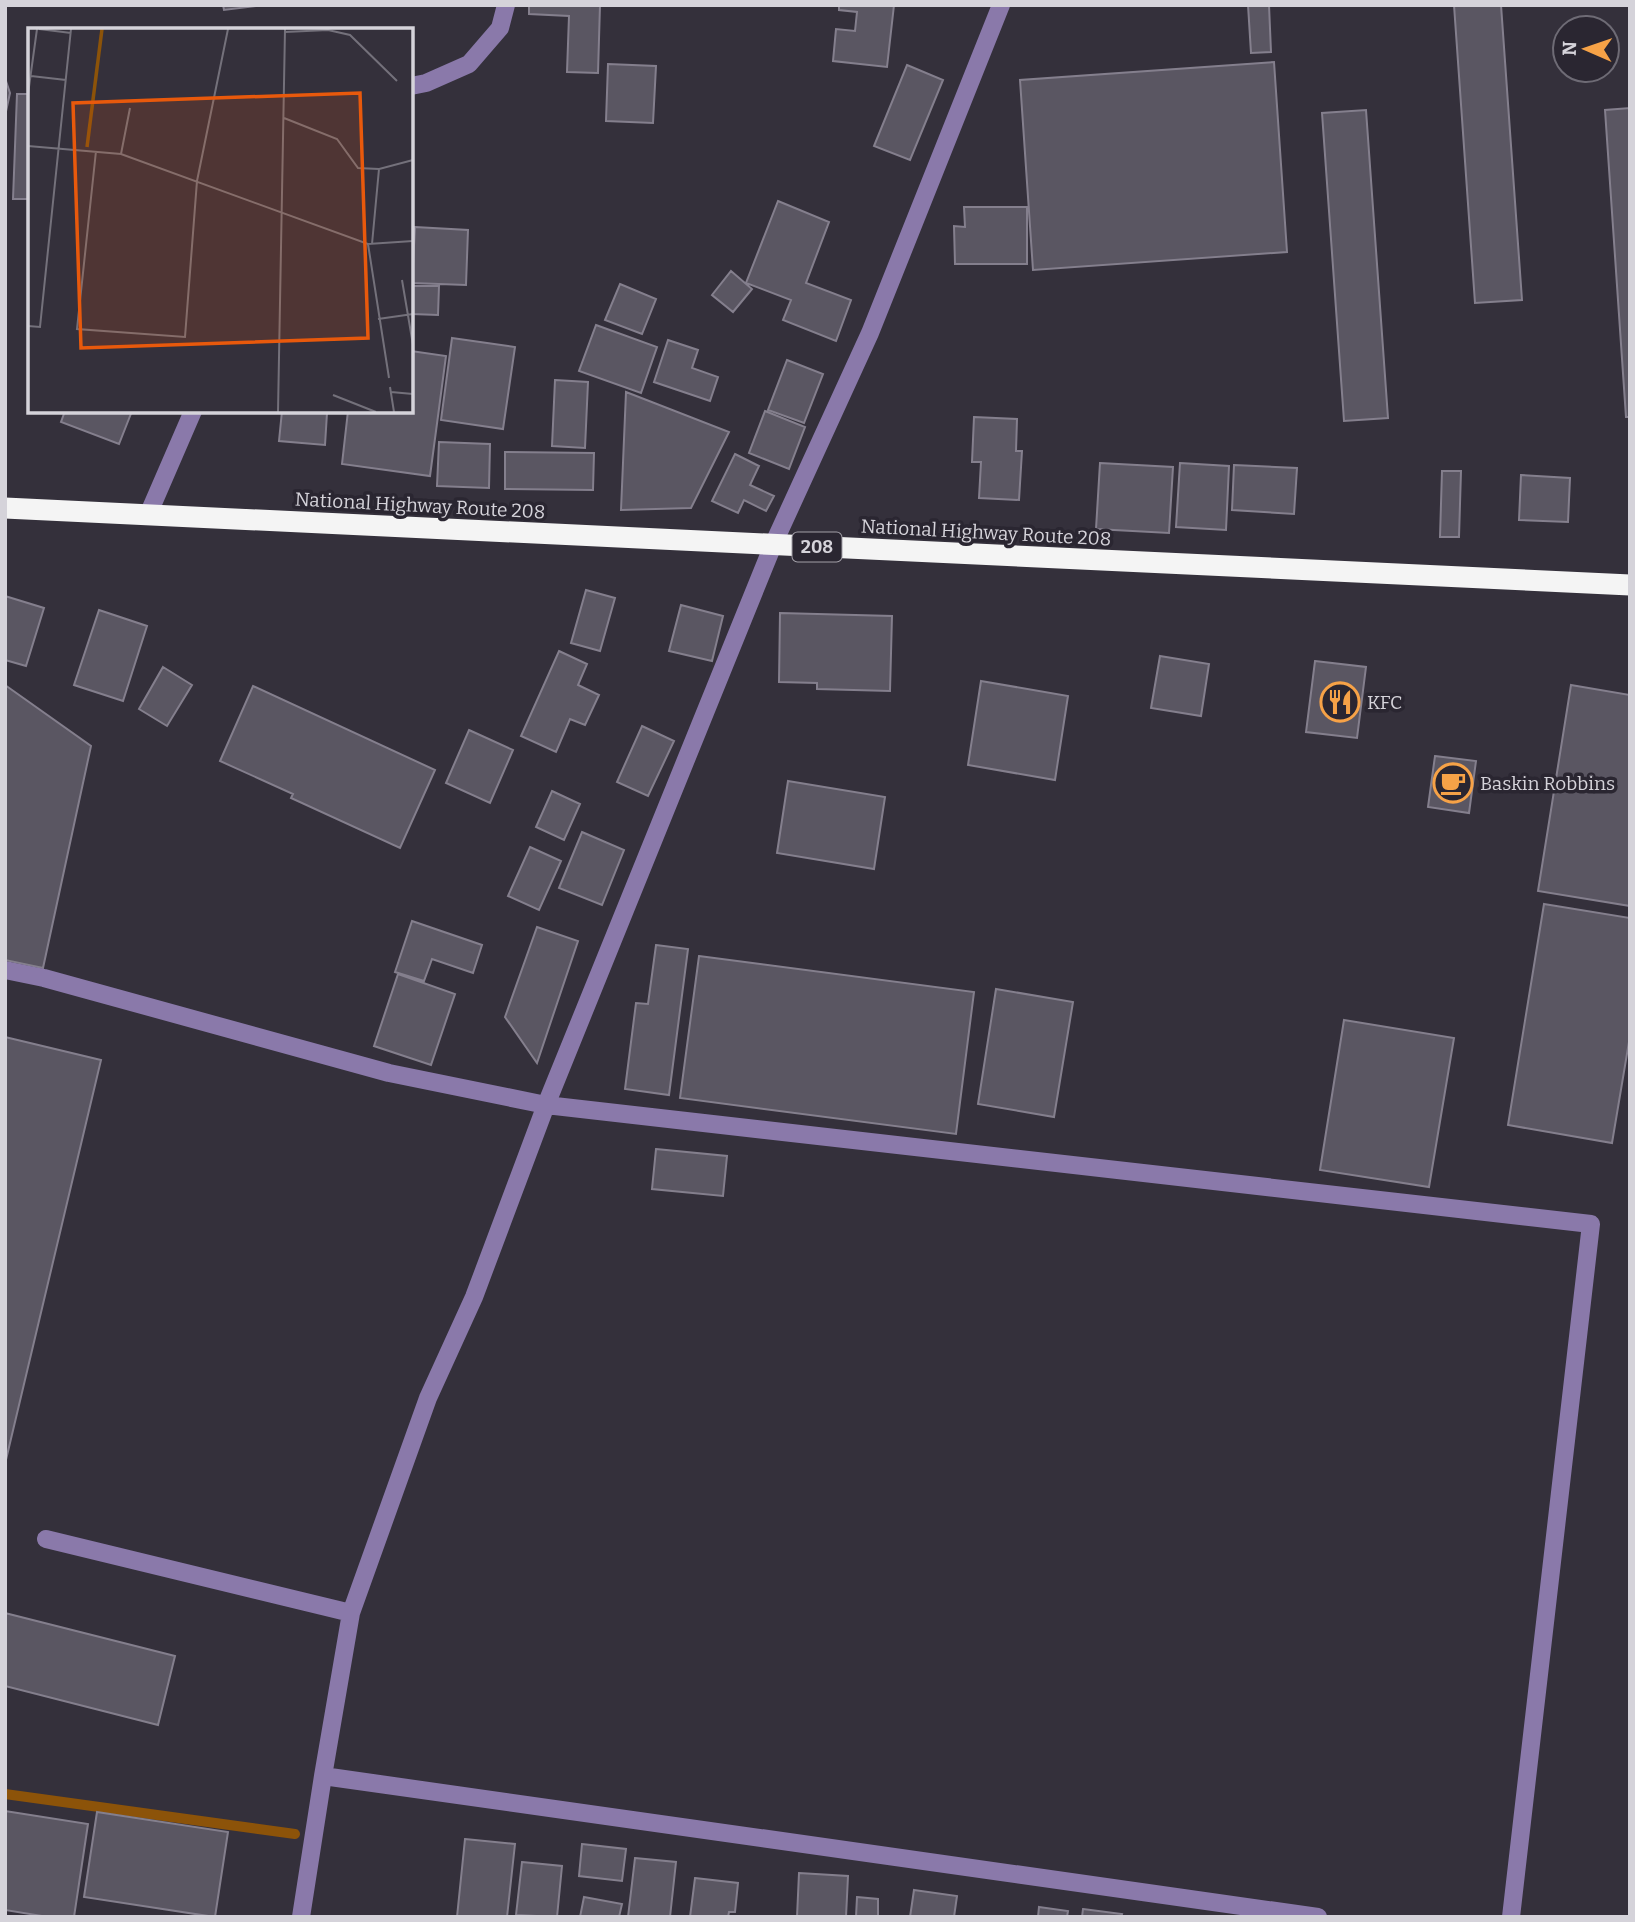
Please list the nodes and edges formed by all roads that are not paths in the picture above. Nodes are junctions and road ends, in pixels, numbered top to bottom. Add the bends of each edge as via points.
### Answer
1 (506, 5) edge
2 (1002, 5) edge
3 (413, 86) edge
4 (192, 413) edge
5 (5, 508) edge
6 (148, 515) junction
7 (773, 545) junction
8 (1630, 585) edge
9 (5, 970) edge
10 (546, 1105) junction
11 (46, 1539) dead end
12 (351, 1613) junction
13 (323, 1776) junction
14 (301, 1917) edge
15 (1318, 1917) edge
16 (1511, 1917) edge

1 - 3 street via 500,28 469,64
2 - 7 street via 870,333
4 - 6 street
5 - 6 highway, National Highway Route 208 / 208
6 - 7 highway, National Highway Route 208 / 208
7 - 8 highway, National Highway Route 208 / 208
7 - 10 street
9 - 10 street via 389,1073
10 - 12 street via 474,1297 428,1398
10 - 16 street via 1591,1224
11 - 12 street
12 - 13 street
13 - 14 street
13 - 15 street

